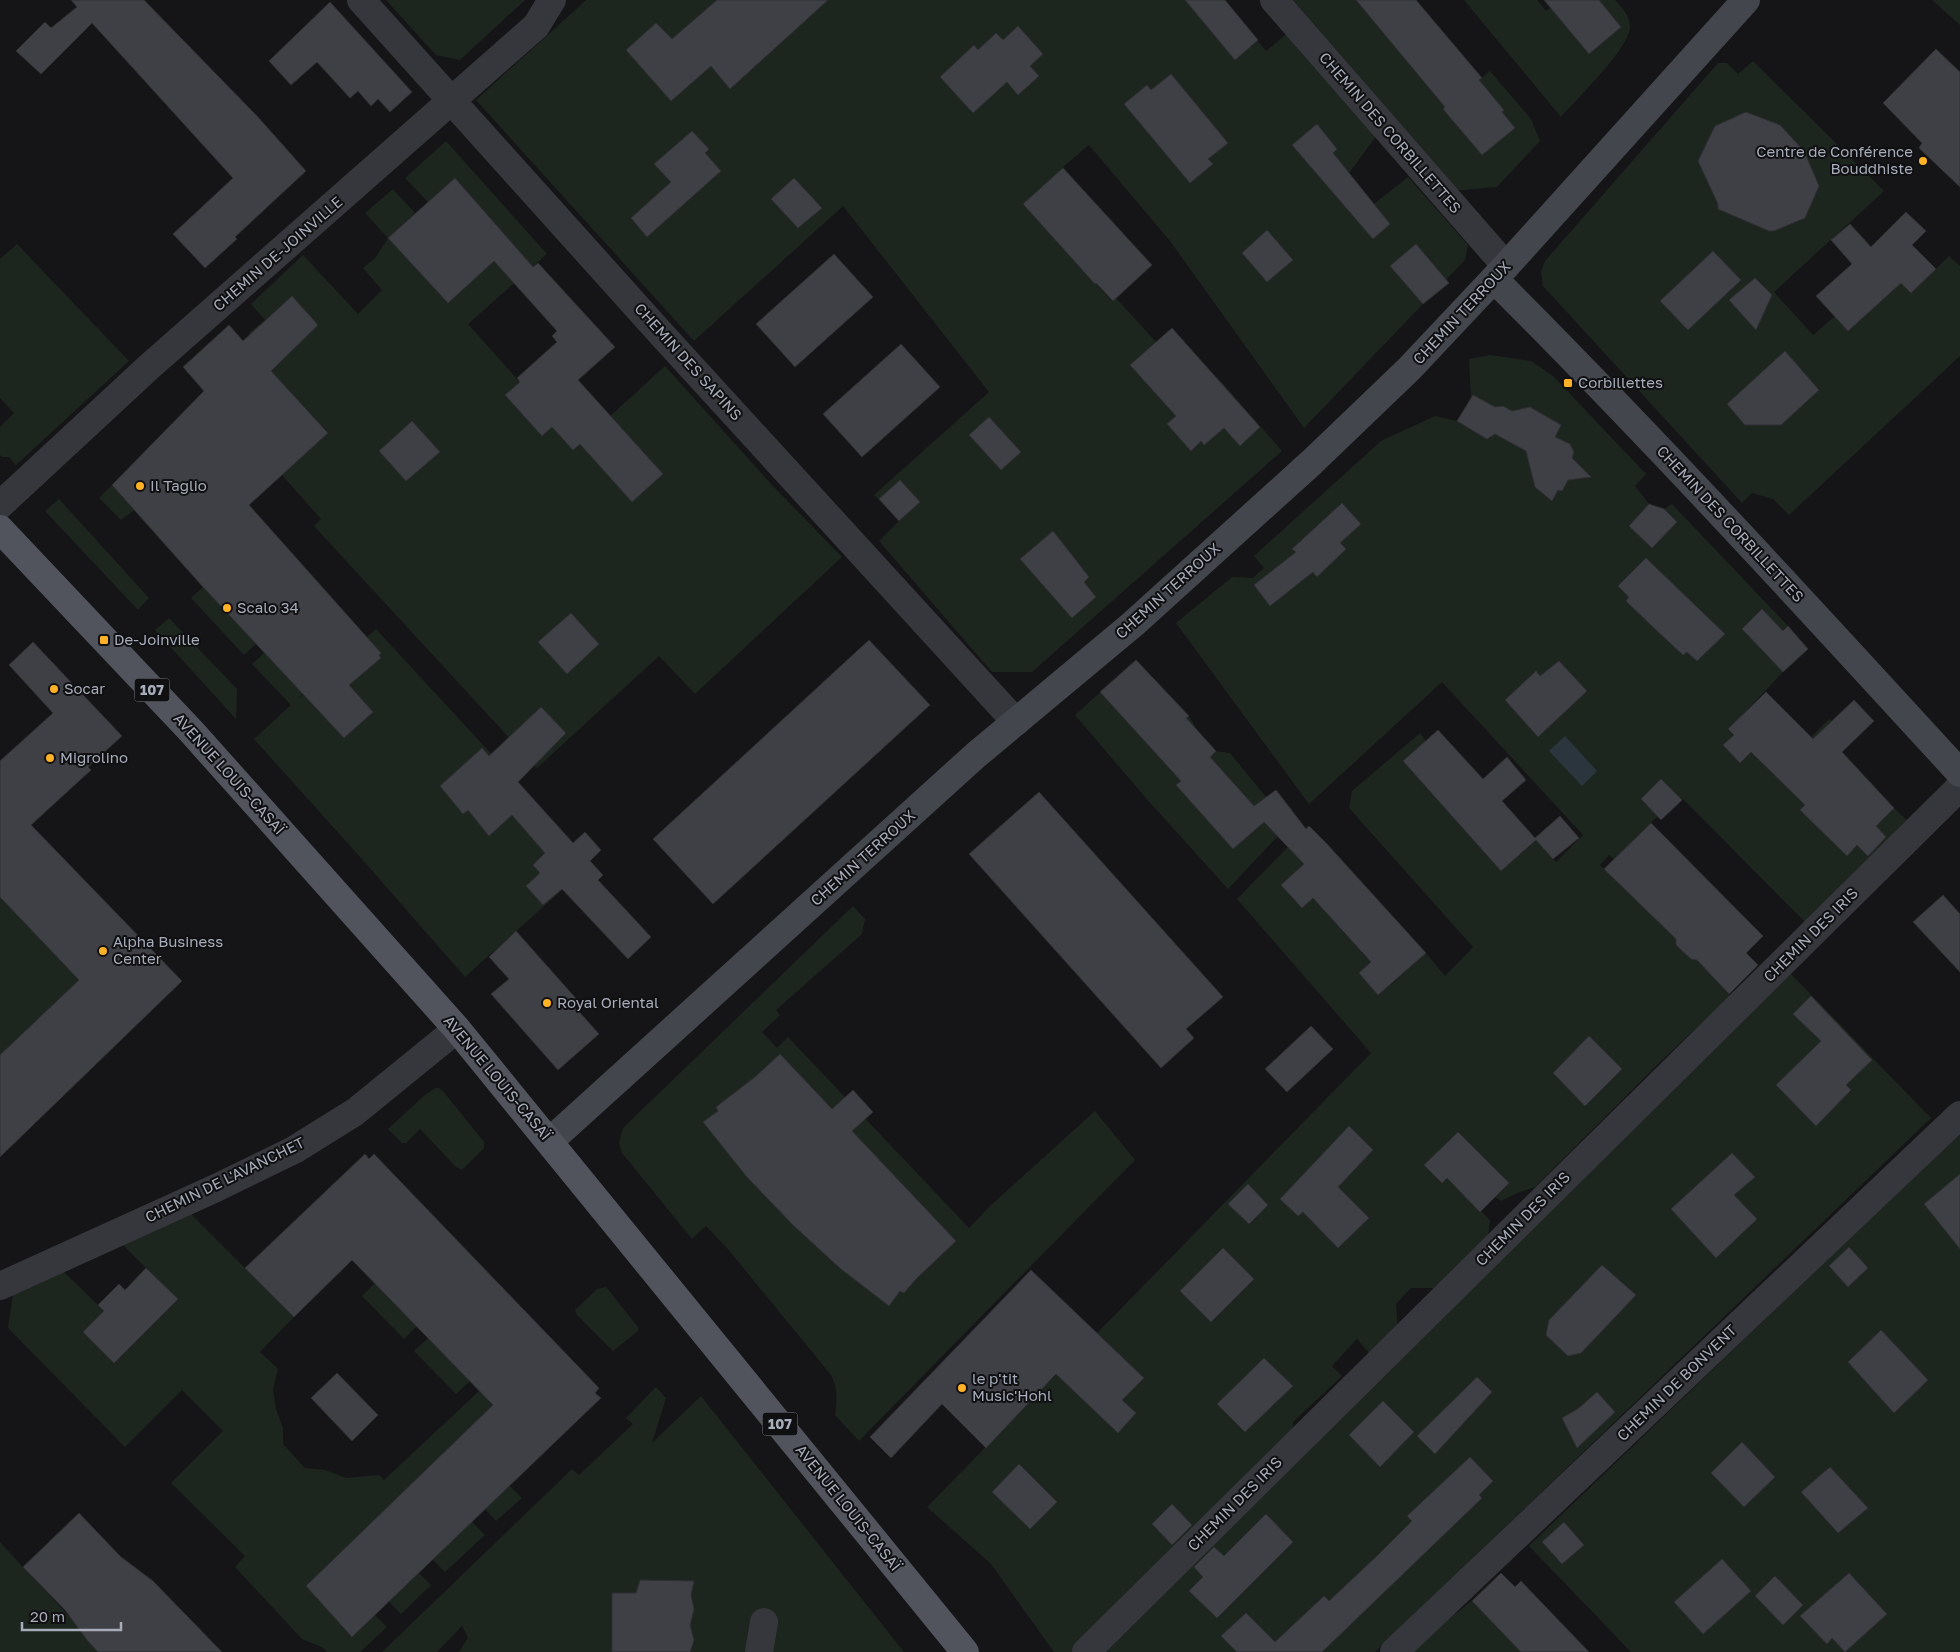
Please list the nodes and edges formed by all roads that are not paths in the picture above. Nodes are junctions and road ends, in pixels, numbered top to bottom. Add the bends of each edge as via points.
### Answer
1 (361, 0) edge
2 (552, 0) edge
3 (1274, 0) edge
4 (1746, 0) edge
5 (452, 101) junction
6 (1500, 272) junction
7 (0, 505) edge
8 (0, 529) edge
9 (1016, 722) junction
10 (1960, 773) edge
11 (1960, 787) edge
12 (457, 1029) junction
13 (1960, 1114) edge
14 (550, 1141) junction
15 (0, 1286) edge
16 (764, 1622) dead end
17 (759, 1652) edge
18 (966, 1652) edge
19 (1086, 1652) edge
20 (1394, 1652) edge

1 - 5 street, CHEMIN DES SAPINS
2 - 5 street, CHEMIN DE-JOINVILLE via 536,26
3 - 6 street, CHEMIN DES CORBILLETTES
4 - 6 street, CHEMIN TERROUX
5 - 7 street, CHEMIN DE-JOINVILLE via 150,366
5 - 9 street, CHEMIN DES SAPINS
6 - 9 street, CHEMIN TERROUX via 1409,369 1312,462 1133,624
6 - 10 street, CHEMIN DES CORBILLETTES via 1587,372
8 - 12 main road, AVENUE LOUIS-CASAÏ / 107 via 190,731
9 - 14 street, CHEMIN TERROUX
11 - 19 street, CHEMIN DES IRIS
12 - 14 main road, AVENUE LOUIS-CASAÏ / 107
12 - 15 street, CHEMIN DE L'AVANCHET via 355,1112 294,1150
13 - 20 street, CHEMIN DE BONVENT
14 - 18 main road, AVENUE LOUIS-CASAÏ / 107
16 - 17 street

